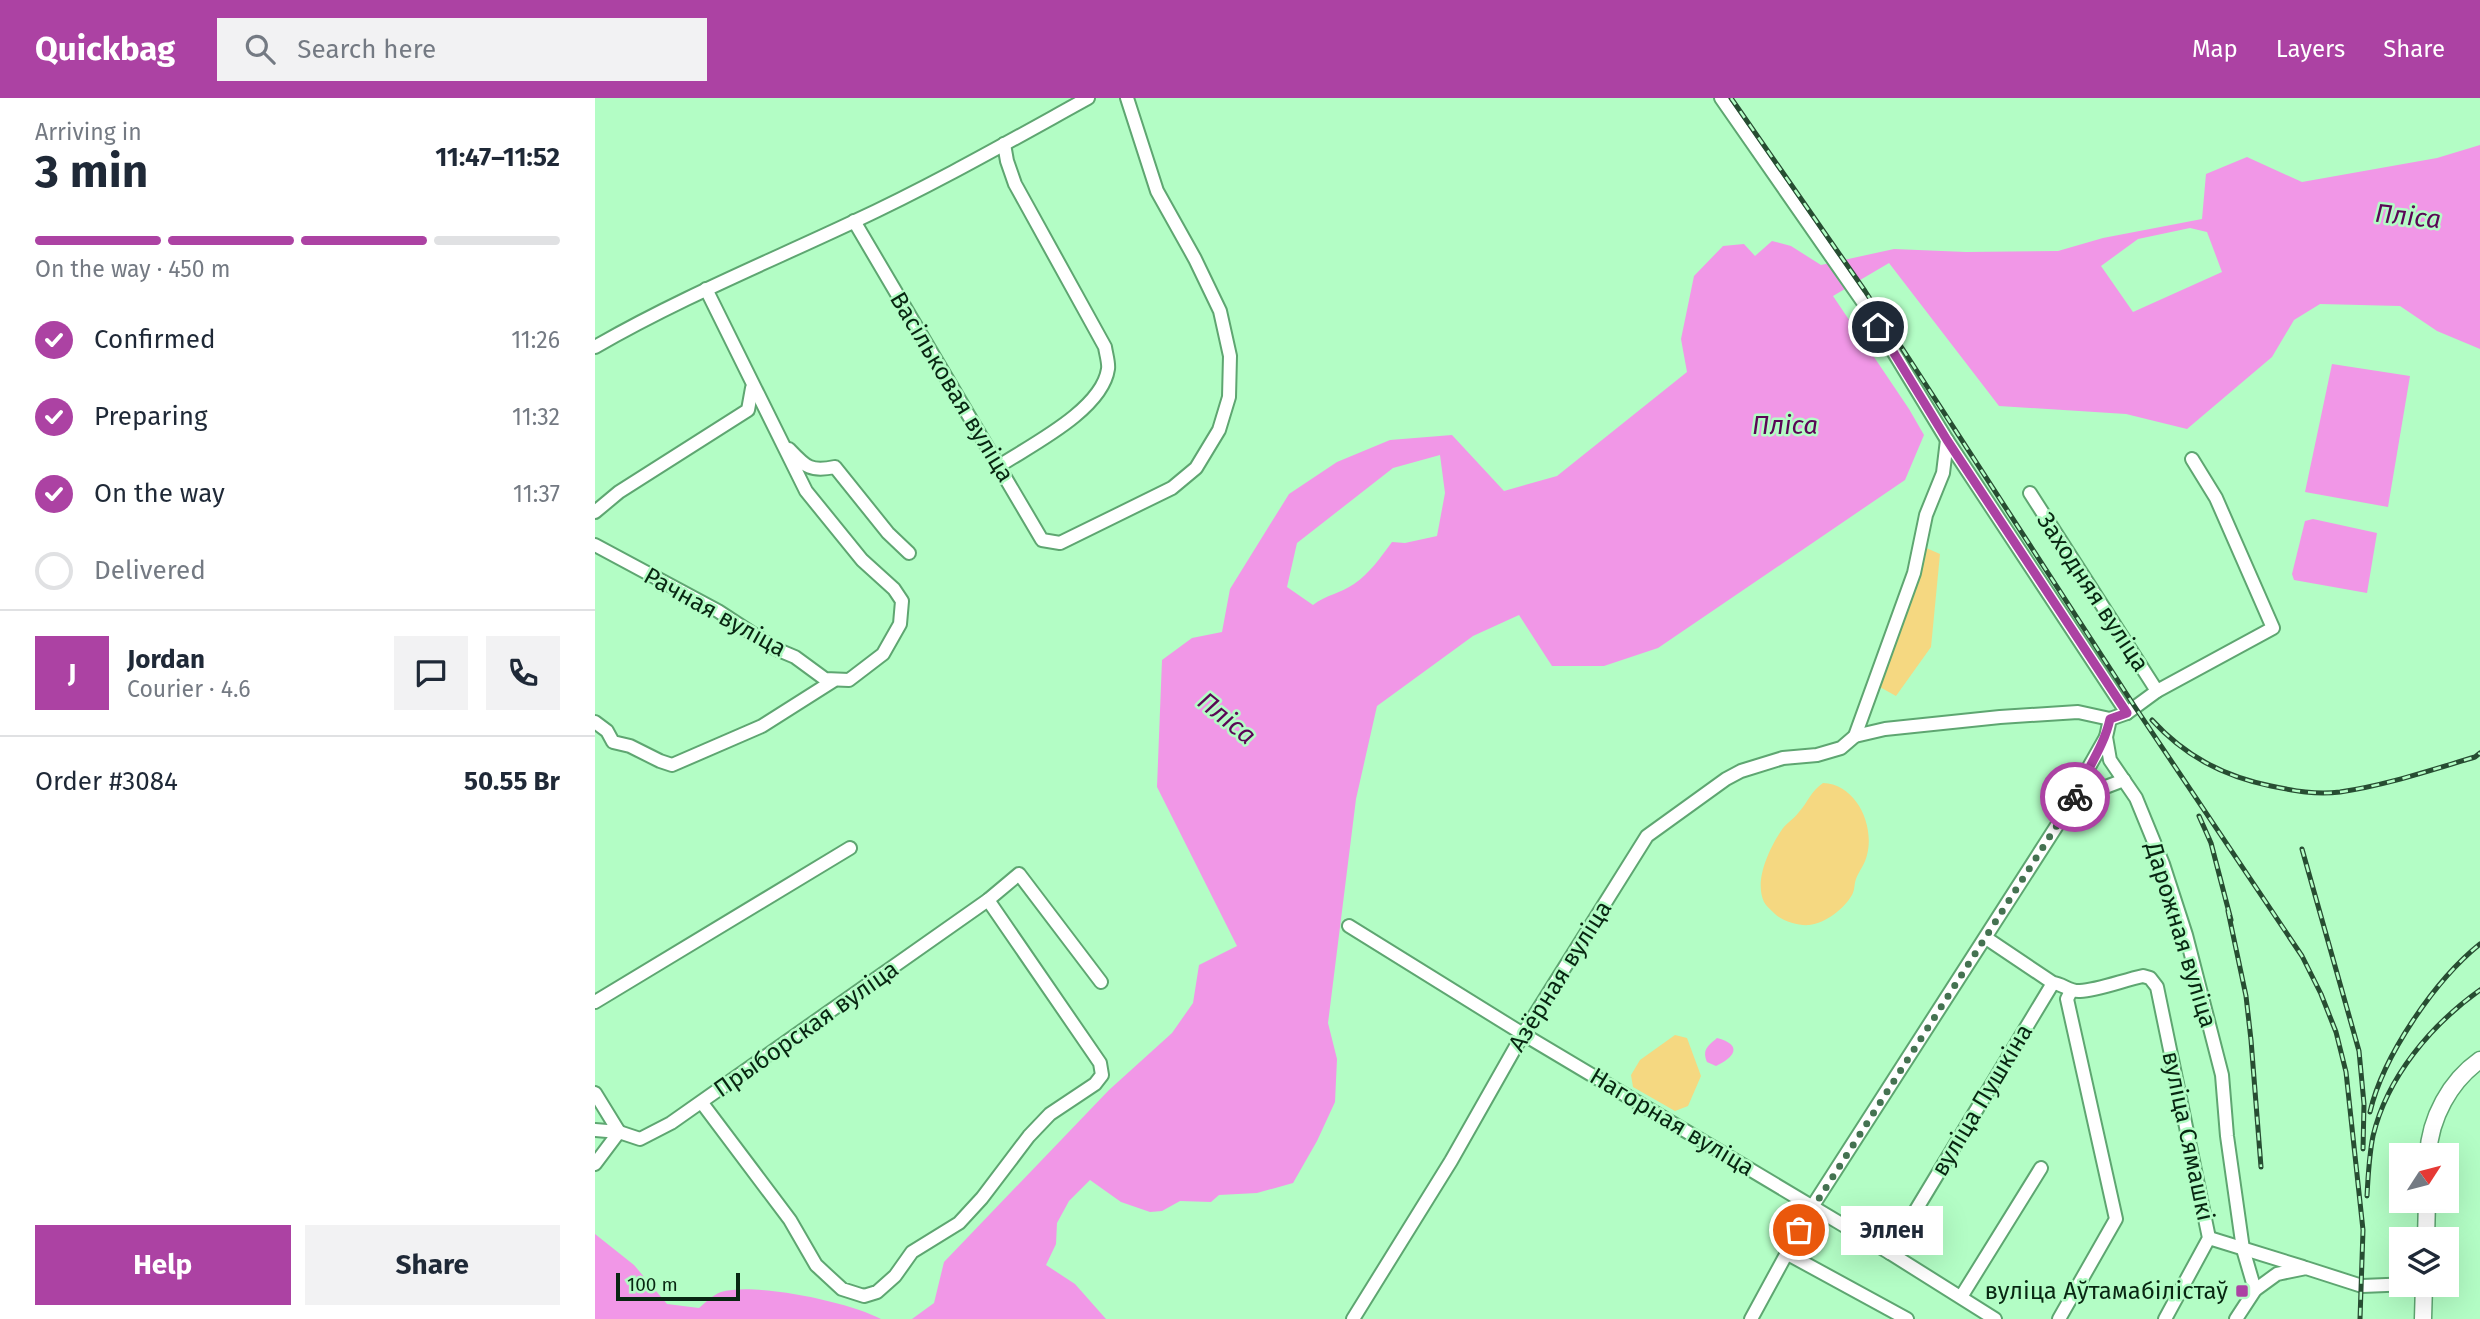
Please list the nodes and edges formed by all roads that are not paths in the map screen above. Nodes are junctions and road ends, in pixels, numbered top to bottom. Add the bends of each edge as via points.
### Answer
1 (1088, 98) edge
2 (1127, 98) edge
3 (1721, 98) edge
4 (1004, 144) junction
5 (854, 221) junction
6 (706, 289) junction
7 (595, 347) edge
8 (753, 388) junction
9 (780, 439) junction
10 (1947, 440) junction
11 (2192, 458) dead end
12 (999, 466) junction
13 (2030, 493) dead end
14 (595, 512) edge
15 (595, 545) edge
16 (909, 553) dead end
17 (833, 681) junction
18 (2157, 691) junction
19 (2127, 713) junction
20 (2110, 719) junction
21 (595, 722) edge
22 (1855, 736) junction
23 (2106, 737) junction
24 (2124, 780) junction
25 (2074, 799) junction
26 (850, 848) dead end
27 (988, 900) junction
28 (1349, 926) dead end
29 (1986, 938) junction
30 (1101, 982) dead end
31 (2051, 986) junction
32 (2069, 995) junction
33 (595, 1002) edge
34 (1523, 1034) junction
35 (2480, 1060) edge
36 (595, 1093) edge
37 (702, 1103) junction
38 (595, 1130) edge
39 (619, 1132) junction
40 (2431, 1143) edge
41 (595, 1164) edge
42 (2041, 1168) dead end
43 (1812, 1207) junction
44 (2209, 1238) junction
45 (2243, 1249) junction
46 (1786, 1253) junction
47 (1890, 1253) junction
48 (2306, 1268) junction
49 (2389, 1285) edge
50 (2255, 1290) junction
51 (1961, 1297) junction
52 (2424, 1297) edge
53 (1353, 1319) edge
54 (1751, 1319) edge
55 (1907, 1319) edge
56 (1995, 1319) edge
57 (2059, 1319) edge
58 (2165, 1319) edge
59 (2236, 1319) edge
60 (2423, 1319) edge

1 - 4 street
2 - 12 street, Васільковая вуліца via 1157,191 1220,312 1230,356 1229,397 1219,430 1196,468 1172,488 1060,543 1042,540
3 - 10 street via 1859,296
4 - 5 street
4 - 12 street via 1014,184 1105,347 1108,369 1100,390 1085,409
5 - 6 street
5 - 12 street, Васільковая вуліца
6 - 7 street
6 - 8 street
8 - 9 street
8 - 14 street via 748,410
9 - 16 street via 805,466 835,467
9 - 17 street via 806,491 902,601 900,624 883,654 849,680
10 - 19 street
10 - 22 street via 1943,473 1926,515 1914,573
11 - 18 street via 2215,498 2273,628
13 - 18 street, Заходняя вуліца
15 - 17 street, Рачная вуліца via 718,611
17 - 21 street via 762,726 671,765 613,742
18 - 19 street
19 - 20 street
20 - 22 street, Азёрная вуліца via 2078,712 2013,716
20 - 23 street
22 - 34 street, Азёрная вуліца via 1841,748 1741,771 1647,836
23 - 24 street, Дарожная вуліца via 2110,760
23 - 25 street
24 - 25 street
24 - 45 street, Дарожная вуліца via 2136,798 2173,894 2222,1075
25 - 29 street
26 - 33 street
27 - 30 street, Прыборская вуліца via 1019,874
27 - 37 street, Прыборская вуліца
27 - 37 street via 1100,1063 1102,1076 1050,1114 959,1223 912,1252 877,1292 864,1296 842,1289 828,1278
28 - 34 street, Нагорная вуліца
29 - 31 street
29 - 43 street
31 - 32 street
31 - 47 street, вуліца Пушкіна
32 - 44 street, вуліца Сямашкі via 2143,976 2157,987
32 - 57 street via 2116,1219
34 - 43 street, Нагорная вуліца
34 - 53 street, Азёрная вуліца
35 - 40 main road via 2451,1089 2439,1109
36 - 39 street
37 - 39 street, Прыборская вуліца via 640,1139
38 - 39 street, Прыборская вуліца
39 - 41 street
42 - 51 street
43 - 46 street
43 - 47 street, Нагорная вуліца
44 - 45 street
44 - 58 street, вуліца Сямашкі
45 - 48 street
45 - 50 street, Дарожная вуліца
46 - 54 street
46 - 55 street
47 - 51 street, Нагорная вуліца
48 - 49 street via 2362,1286
48 - 50 street via 2277,1274
50 - 59 street
51 - 56 street, Нагорная вуліца
52 - 60 main road

